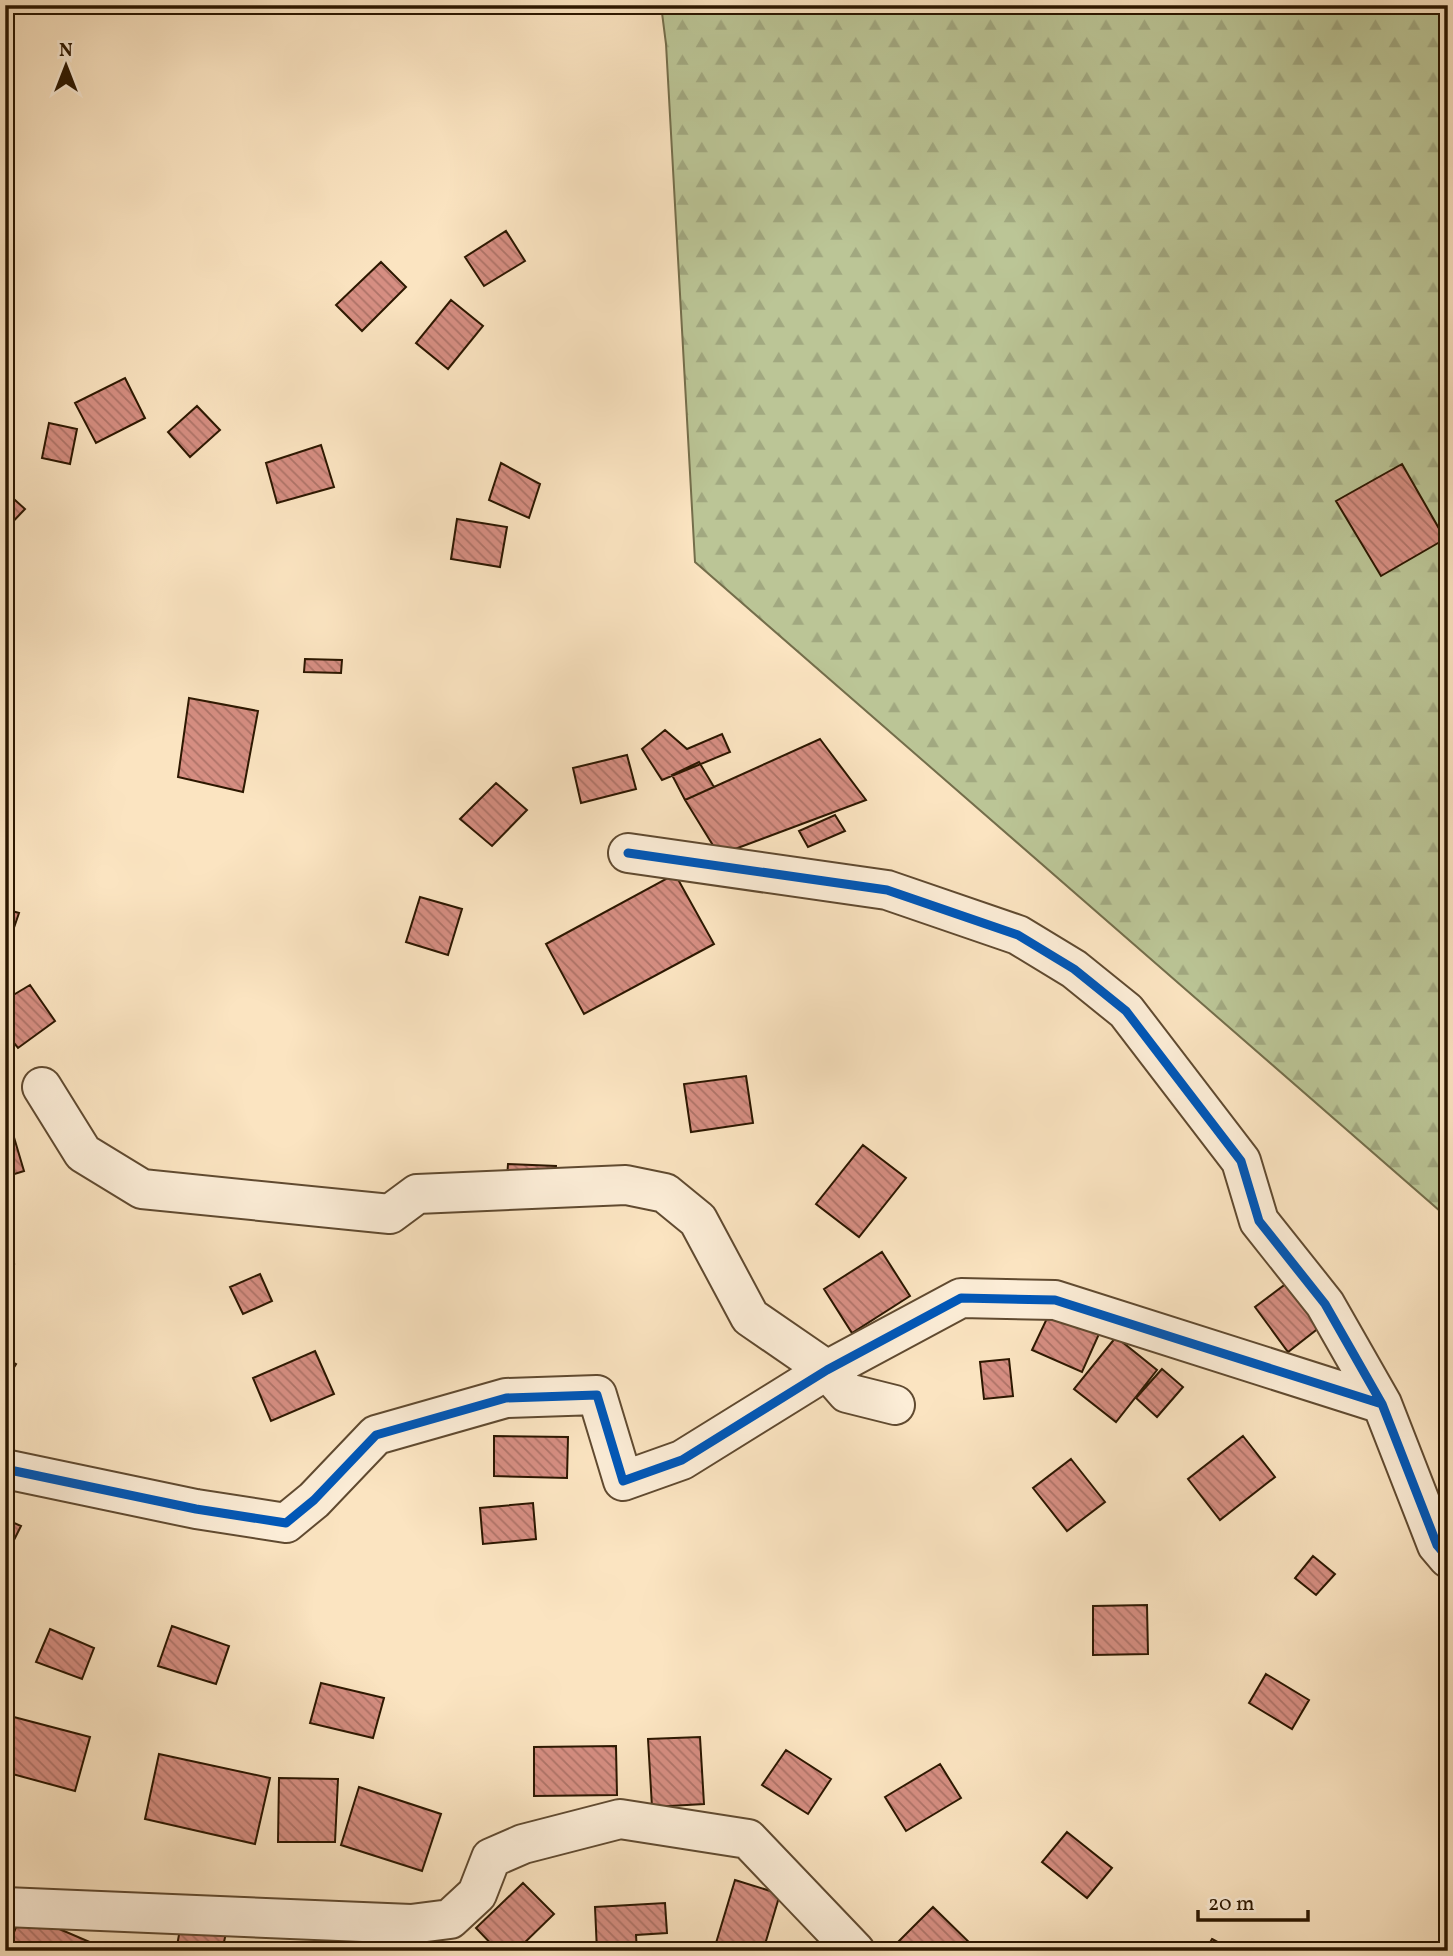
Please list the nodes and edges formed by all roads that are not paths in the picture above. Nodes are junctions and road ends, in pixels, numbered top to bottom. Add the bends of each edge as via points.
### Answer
1 (628, 853) dead end
2 (42, 1087) dead end
3 (827, 1370) junction
4 (1382, 1404) junction
5 (895, 1405) dead end
6 (5, 1469) edge
7 (1448, 1558) edge
8 (5, 1907) edge
9 (855, 1951) edge

1 - 4 street via 887,890 1018,935 1074,969 1126,1011 1241,1161 1259,1222 1325,1304
2 - 3 street via 83,1153 142,1189 390,1214 417,1194 626,1185 666,1193 698,1220 750,1317
3 - 4 street via 961,1298 1055,1300
3 - 5 street via 847,1393
3 - 6 street via 682,1461 623,1481 597,1395 506,1398 376,1435 286,1523
4 - 7 street via 1437,1545
8 - 9 street via 411,1924 450,1919 477,1894 491,1858 523,1843 620,1819 748,1839

